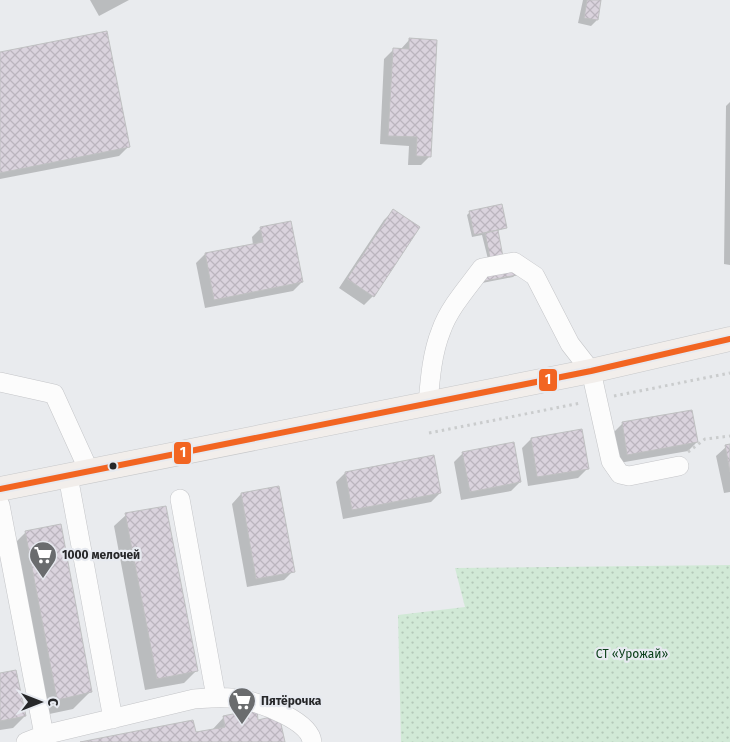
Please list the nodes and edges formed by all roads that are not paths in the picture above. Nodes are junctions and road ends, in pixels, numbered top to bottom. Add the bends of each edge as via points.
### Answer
1 (730, 340) edge
2 (591, 371) junction
3 (0, 382) edge
4 (428, 404) junction
5 (679, 466) road end
6 (79, 474) junction
7 (0, 489) edge
8 (180, 499) dead end
9 (0, 505) edge
10 (216, 697) junction
11 (113, 719) junction
12 (35, 739) edge
13 (312, 742) edge

1 - 2 main road
2 - 4 main road
2 - 4 street via 570,344 536,276 514,262 482,268 441,330 430,377
2 - 5 street via 611,461 620,474 628,476
3 - 6 street via 54,394
4 - 6 main road
6 - 7 main road
6 - 11 street
8 - 10 street
9 - 12 street
10 - 11 street via 194,699
10 - 13 street via 246,700 295,719
11 - 12 street

